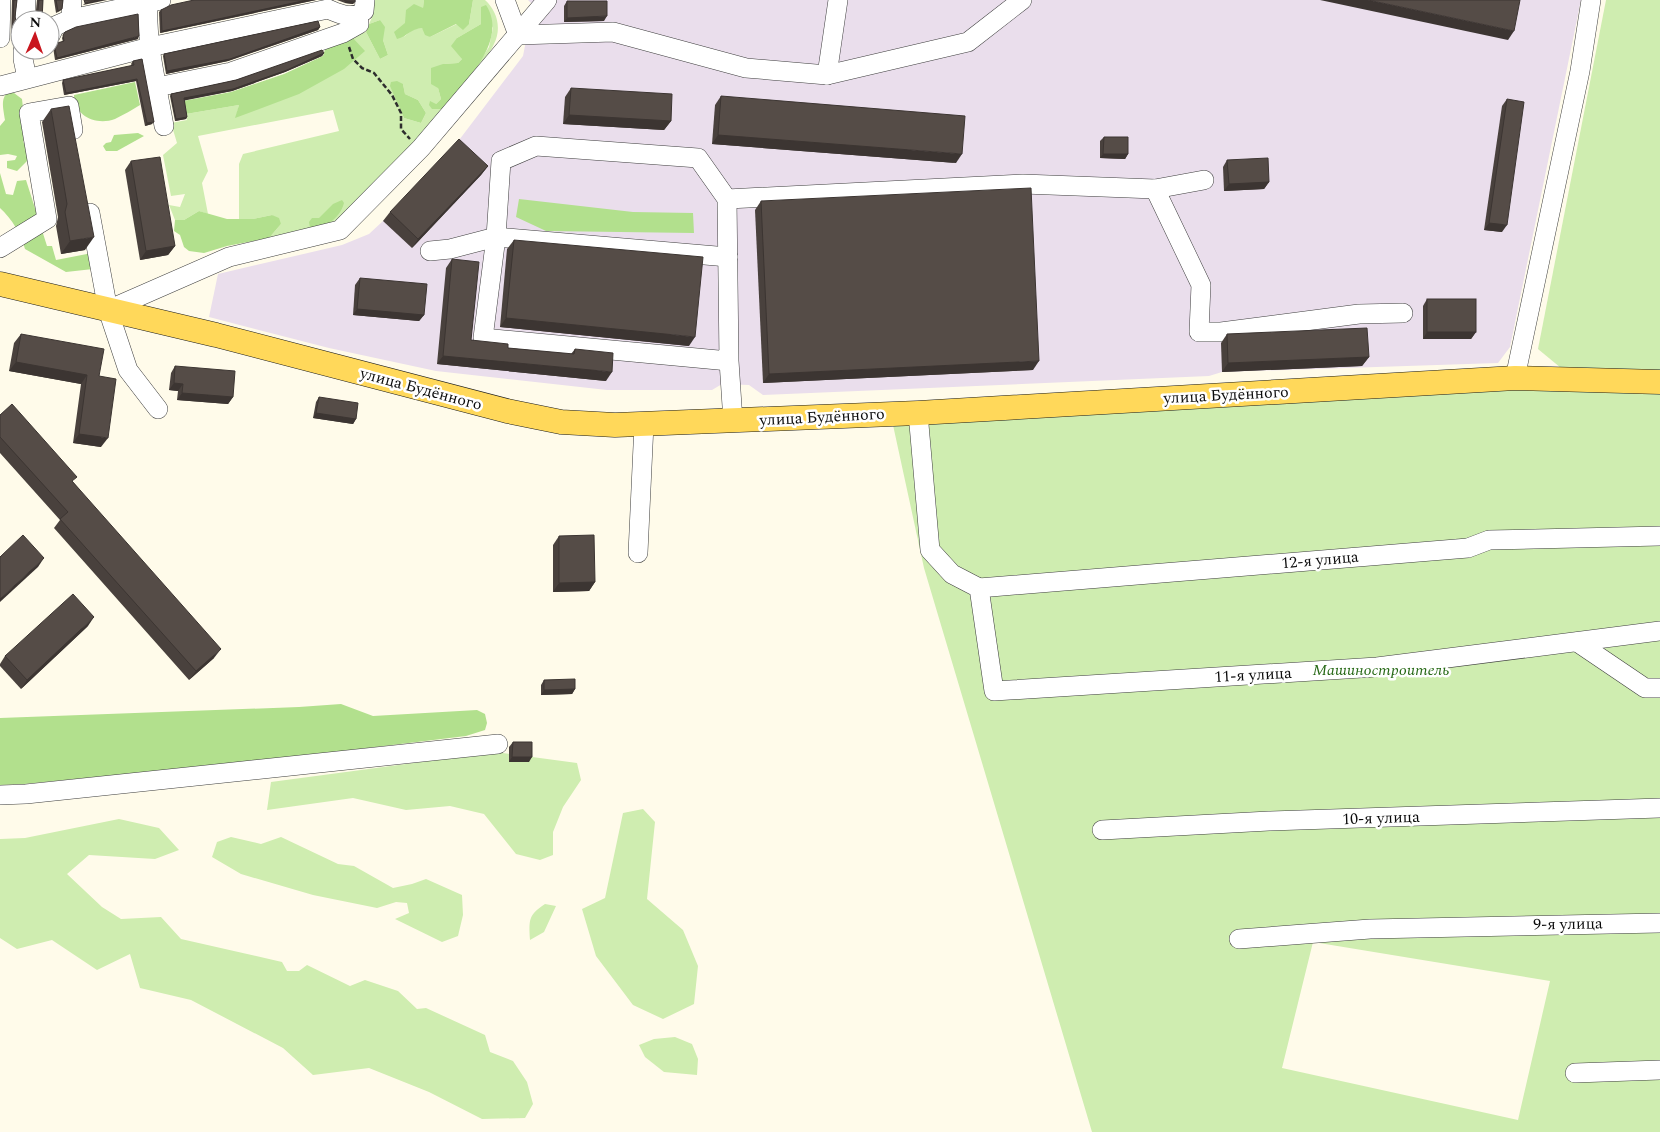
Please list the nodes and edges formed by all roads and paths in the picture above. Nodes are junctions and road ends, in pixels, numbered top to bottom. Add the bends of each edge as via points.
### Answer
1 (1, 0) edge
2 (72, 0) edge
3 (505, 0) edge
4 (547, 0) edge
5 (838, 0) edge
6 (1022, 0) edge
7 (1591, 0) edge
8 (155, 1) edge
9 (327, 4) edge
10 (361, 8) edge
11 (72, 19) junction
12 (60, 24) edge
13 (343, 33) junction
14 (518, 35) junction
15 (0, 38) edge
16 (150, 47) junction
17 (24, 60) edge
18 (827, 75) junction
19 (27, 78) junction
20 (0, 86) edge
21 (157, 87) junction
22 (164, 126) dead end
23 (76, 145) edge
24 (421, 148) junction
25 (1204, 180) dead end
26 (1155, 189) junction
27 (86, 193) edge
28 (727, 199) junction
29 (496, 237) junction
30 (0, 248) edge
31 (430, 252) dead end
32 (728, 257) junction
33 (0, 284) edge
34 (108, 310) junction
35 (1404, 313) dead end
36 (729, 361) junction
37 (1515, 378) junction
38 (1660, 382) edge
39 (158, 409) dead end
40 (918, 413) junction
41 (733, 421) junction
42 (644, 424) junction
43 (1660, 536) edge
44 (638, 553) dead end
45 (979, 588) junction
46 (1660, 631) edge
47 (1578, 642) junction
48 (1660, 688) edge
49 (498, 744) dead end
50 (0, 795) edge
51 (1660, 808) edge
52 (1102, 830) dead end
53 (1660, 923) edge
54 (1239, 939) dead end
55 (1660, 1070) edge
56 (1575, 1073) dead end

1 - 15 street
2 - 11 street
3 - 14 street
4 - 14 street
5 - 18 street
6 - 18 street via 968,42
7 - 37 street via 1580,71
8 - 11 street
8 - 16 street via 147,21
9 - 10 street via 343,16
9 - 16 street
10 - 13 street via 359,24
11 - 12 street
13 - 21 street via 231,72
13 - 24 path via 353,59 374,73 399,106 403,133
14 - 18 street via 613,32 746,68
14 - 24 street
16 - 19 street
16 - 21 street
17 - 19 street
19 - 20 street
21 - 22 street
23 - 30 street via 69,106 29,113 47,219
24 - 34 street via 340,230 229,257
25 - 26 street
26 - 28 street via 1022,184
26 - 35 street via 1201,285 1199,332 1359,314
27 - 34 street
28 - 29 street via 698,158 536,146 501,162
28 - 32 street
29 - 31 street
29 - 32 street
29 - 36 street via 483,338
32 - 36 street
33 - 34 main road, улица Будённого
34 - 39 street via 128,370
34 - 42 main road, улица Будённого via 216,335 507,412 561,422
36 - 41 street
37 - 38 main road, улица Будённого
37 - 40 main road, улица Будённого
40 - 41 main road, улица Будённого
40 - 45 street via 930,550 952,574
41 - 42 main road, улица Будённого
42 - 44 street
43 - 45 street, 12-я улица via 1489,540 1468,548
45 - 47 street, 11-я улица via 994,691 1377,667
46 - 47 street, 11-я улица
47 - 48 street via 1645,688
49 - 50 street
51 - 52 street, 10-я улица
53 - 54 street, 9-я улица via 1370,929
55 - 56 street

